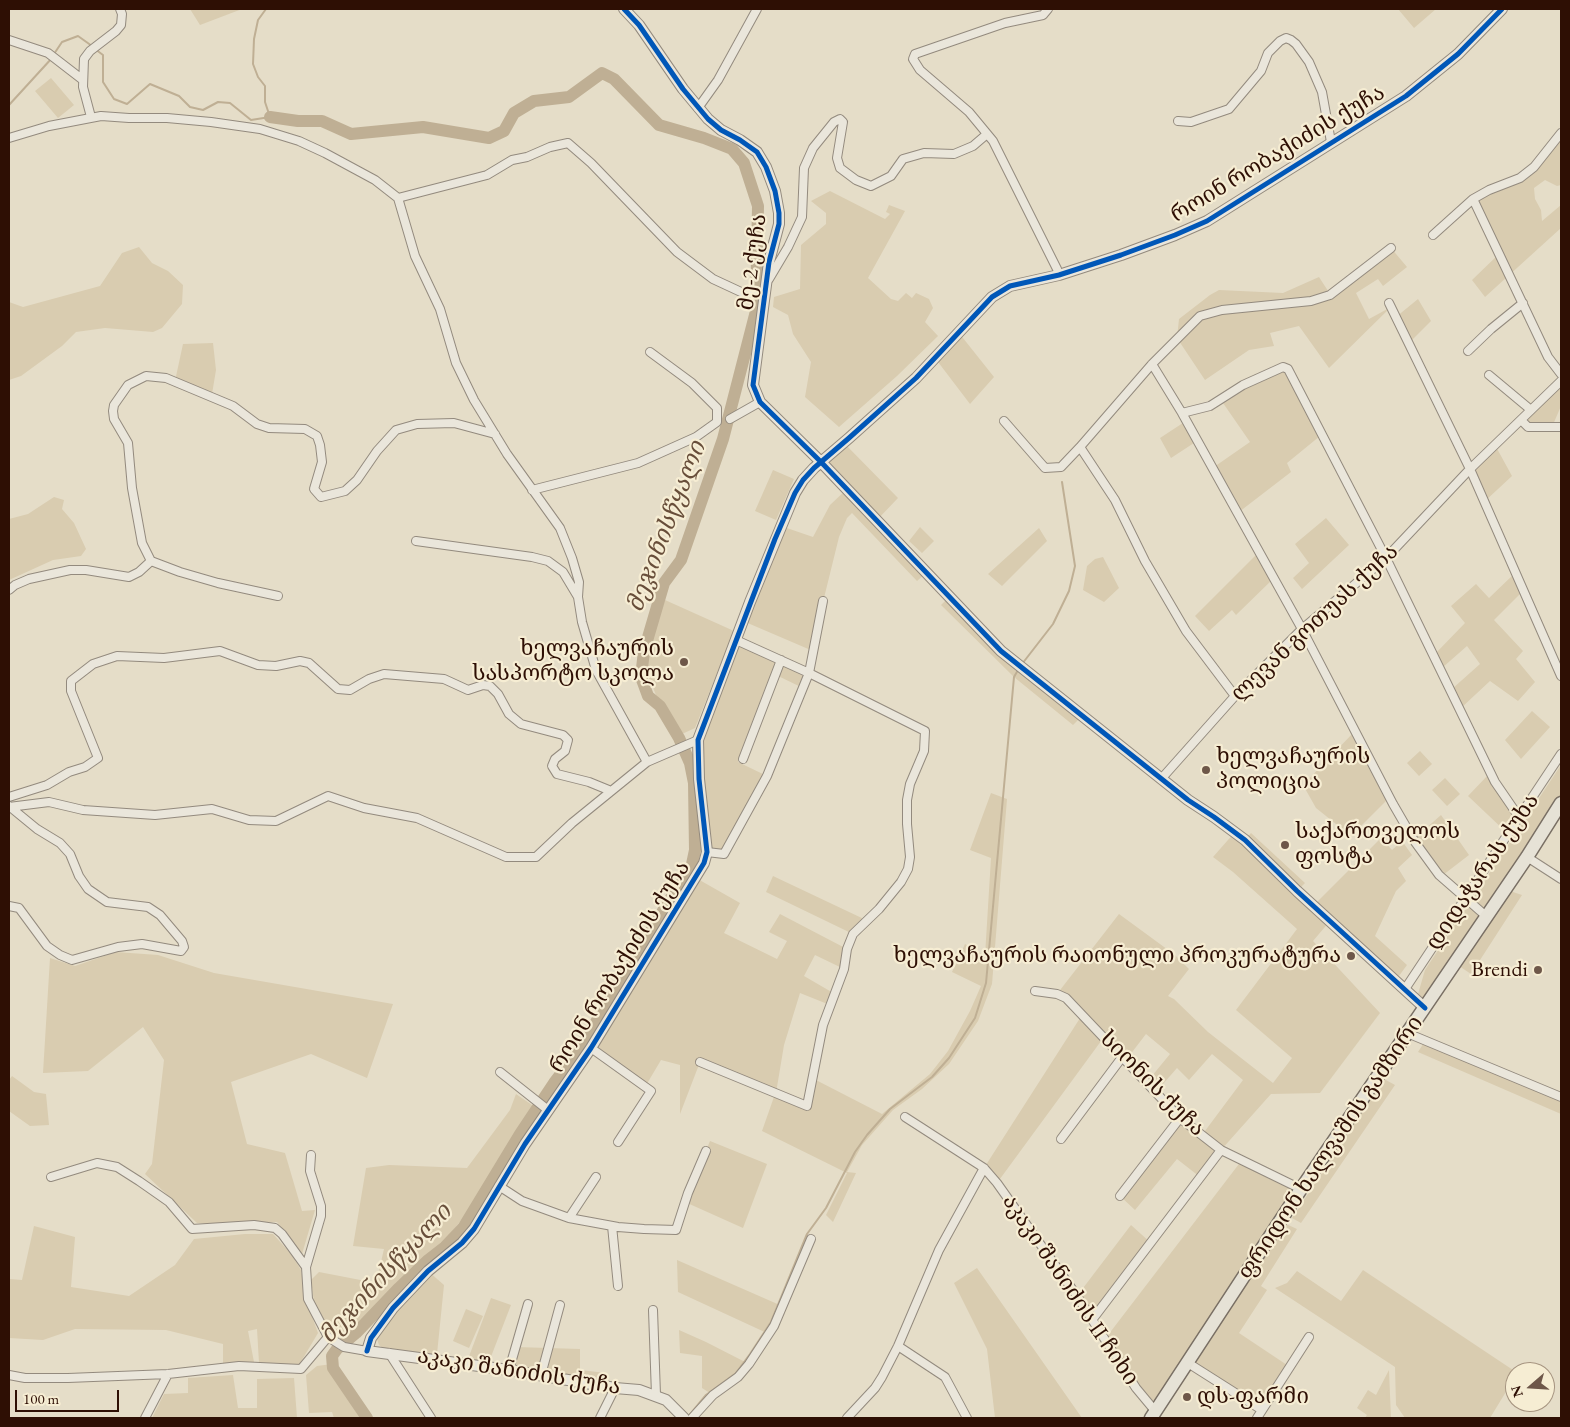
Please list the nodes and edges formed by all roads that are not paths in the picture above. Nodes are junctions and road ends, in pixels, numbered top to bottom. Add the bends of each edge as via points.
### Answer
1 (120, 9) edge
2 (624, 9) edge
3 (757, 9) edge
4 (1048, 9) edge
5 (1502, 9) edge
6 (9, 40) edge
7 (83, 80) junction
8 (698, 108) junction
9 (92, 117) junction
10 (1178, 121) dead end
11 (1561, 133) edge
12 (987, 134) junction
13 (9, 138) edge
14 (1330, 142) junction
15 (398, 198) junction
16 (1473, 199) junction
17 (1434, 235) dead end
18 (1391, 248) dead end
19 (1059, 275) junction
20 (766, 283) junction
21 (762, 296) junction
22 (1390, 303) dead end
23 (1523, 303) junction
24 (1468, 351) dead end
25 (650, 352) dead end
26 (1152, 364) junction
27 (1561, 374) edge
28 (1490, 375) dead end
29 (1561, 381) edge
30 (760, 402) junction
31 (1531, 410) junction
32 (1182, 413) junction
33 (730, 419) dead end
34 (1521, 420) junction
35 (1004, 422) dead end
36 (1561, 427) edge
37 (495, 434) junction
38 (1080, 448) junction
39 (821, 462) junction
40 (1470, 469) junction
41 (532, 490) junction
42 (416, 541) dead end
43 (1386, 558) junction
44 (151, 561) junction
45 (9, 590) edge
46 (278, 596) dead end
47 (578, 597) junction
48 (823, 602) dead end
49 (1302, 629) junction
50 (736, 640) junction
51 (781, 660) junction
52 (809, 673) junction
53 (1561, 676) edge
54 (1236, 696) junction
55 (693, 741) junction
56 (1561, 754) edge
57 (743, 759) dead end
58 (647, 762) junction
59 (1162, 778) junction
60 (610, 791) junction
61 (9, 797) edge
62 (9, 802) edge
63 (1561, 803) edge
64 (9, 807) edge
65 (1519, 817) junction
66 (707, 852) junction
67 (1528, 857) junction
68 (1561, 879) edge
69 (1465, 900) junction
70 (9, 906) edge
71 (1486, 916) junction
72 (1405, 989) junction
73 (1035, 991) dead end
74 (1424, 1008) junction
75 (1407, 1033) junction
76 (591, 1048) junction
77 (1123, 1056) junction
78 (700, 1062) dead end
79 (500, 1072) dead end
80 (1561, 1098) edge
81 (546, 1109) junction
82 (905, 1118) dead end
83 (1180, 1118) junction
84 (1061, 1139) dead end
85 (618, 1142) dead end
86 (1221, 1150) junction
87 (706, 1151) dead end
88 (311, 1155) dead end
89 (984, 1168) junction
90 (596, 1177) dead end
91 (51, 1178) dead end
92 (499, 1186) junction
93 (1301, 1188) junction
94 (1120, 1196) dead end
95 (569, 1218) junction
96 (612, 1226) junction
97 (811, 1239) dead end
98 (306, 1267) junction
99 (618, 1286) dead end
100 (528, 1304) dead end
101 (560, 1305) dead end
102 (653, 1310) dead end
103 (1092, 1320) junction
104 (1309, 1337) dead end
105 (330, 1338) junction
106 (898, 1346) junction
107 (367, 1351) junction
108 (389, 1353) junction
109 (1188, 1363) junction
110 (509, 1370) junction
111 (168, 1374) junction
112 (9, 1375) edge
113 (541, 1375) junction
114 (615, 1388) junction
115 (656, 1395) junction
116 (1262, 1410) junction
117 (1154, 1415) edge
118 (144, 1418) edge
119 (431, 1418) edge
120 (600, 1418) edge
121 (684, 1418) edge
122 (692, 1418) edge
123 (847, 1418) edge
124 (967, 1418) edge
125 (1257, 1418) edge

1 - 7 street via 121,25 84,59
2 - 8 street, მე-2 ქუჩა via 640,25
3 - 8 street via 718,80
4 - 12 street via 1043,14 1005,23 915,54 913,59 920,70 969,112
5 - 14 street, როინ რობაქიძის ქუჩა via 1458,54 1406,96
6 - 7 street via 48,53
7 - 9 street
8 - 20 street, მე-2 ქუჩა via 721,130 757,152 766,167 775,191 779,224
9 - 13 street
9 - 15 street via 167,118 260,129 325,153 375,180
10 - 14 street via 1191,122 1229,109 1261,71 1268,53 1286,38 1296,44 1309,62 1322,92
11 - 16 street via 1534,167 1520,178
12 - 19 street
12 - 20 street via 973,146 954,154 924,154 903,159 891,176 871,186 840,168 836,158 843,122 840,119 834,122 813,148 804,168 802,217
14 - 19 street, როინ რობაქიძის ქუჩა via 1207,221
15 - 21 street via 487,175 512,160 528,158 550,147 568,143 677,252 713,279 741,292
15 - 37 street via 415,256 440,309 456,363
16 - 17 street
16 - 23 street
18 - 26 street via 1330,295 1311,301 1222,310 1200,316
19 - 39 street, როინ რობაქიძის ქუჩა via 1010,286 992,297 916,378
20 - 21 street, მე-2 ქუჩა
21 - 30 street, მე-2 ქუჩა via 753,385
22 - 40 street
23 - 24 street
23 - 27 street via 1548,357
25 - 41 street via 692,382 717,408 717,422 696,437 638,463
26 - 32 street
26 - 38 street
28 - 31 street
29 - 31 street, ლევან გოთუას ქუჩა
30 - 33 street
30 - 39 street
31 - 34 street, ლევან გოთუას ქუჩა
32 - 43 street via 1210,406 1243,385 1286,367
32 - 49 street
34 - 36 street via 1528,427
34 - 40 street, ლევან გოთუას ქუჩა
35 - 38 street via 1045,468 1061,467
37 - 41 street
37 - 44 street via 454,423 417,424 396,430 345,491 321,497 314,489 322,462 317,436 305,429 269,428 257,424 233,406 166,378 146,376 128,385 113,411 128,444 142,543
38 - 54 street via 1115,500 1186,631
39 - 50 street, როინ რობაქიძის ქუჩა via 795,493
39 - 59 street via 1001,651
40 - 43 street, ლევან გოთუას ქუჩა
40 - 53 street
41 - 47 street via 560,528 579,582
42 - 47 street via 548,561 563,572
43 - 49 street, ლევან გოთუას ქუჩა
43 - 65 street via 1495,782
44 - 45 street via 129,578 70,570 29,579
44 - 46 street via 218,583
47 - 58 street via 596,670
48 - 52 street
49 - 54 street, ლევან გოთუას ქუჩა
49 - 69 street via 1415,842 1439,875
50 - 51 street
50 - 55 street, როინ რობაქიძის ქუჩა
51 - 52 street
51 - 57 street
52 - 66 street via 767,776 724,854
52 - 78 street via 925,731 924,751 906,800 908,869 879,909 853,934 823,1025 807,1106
54 - 59 street, ლევან გოთუას ქუჩა
55 - 58 street
55 - 66 street, როინ რობაქიძის ქუჩა
56 - 65 street, დიდაჭარას ქუხა
58 - 60 street
59 - 72 street via 1245,840
60 - 61 street via 557,774 552,766 565,751 568,740 563,735 521,724 509,714 490,686 468,690 444,679 384,674 350,690 338,689 309,663 258,665 220,651 164,658 117,656 92,664 71,681 71,691 98,758 46,785
60 - 64 street via 536,857 506,857 417,818 364,808 328,796 276,821 250,820 212,809 155,814 82,810 49,802
62 - 64 street
63 - 67 main road, ფრიდონ ხალვაშის გამზირი
64 - 70 street via 60,843 70,854 88,889 107,902 148,907 160,915 184,947 182,951 142,944 72,960 47,946 19,908
65 - 69 street, დიდაჭარას ქუხა
66 - 76 street, როინ რობაქიძის ქუჩა via 704,863
67 - 68 street
67 - 71 main road, ფრიდონ ხალვაშის გამზირი
69 - 71 street
69 - 72 street, დიდაჭარას ქუხა
71 - 74 main road, ფრიდონ ხალვაშის გამზირი
72 - 74 street
73 - 77 street, სიონის ქუჩა via 1066,998
74 - 75 main road, ფრიდონ ხალვაშის გამზირი
75 - 80 street
75 - 93 main road, ფრიდონ ხალვაშის გამზირი
76 - 81 street, როინ რობაქიძის ქუჩა
76 - 85 street via 651,1091
77 - 83 street, სიონის ქუჩა
77 - 84 street
79 - 81 street
81 - 92 street, როინ რობაქიძის ქუჩა
82 - 89 street, აკაკი შანიძის II ჩიხი
83 - 86 street, სიონის ქუჩა
83 - 94 street
86 - 93 street, სიონის ქუჩა
86 - 103 street
87 - 96 street via 676,1230
88 - 98 street via 310,1171 321,1216
89 - 103 street, აკაკი შანიძის II ჩიხი
89 - 106 street, აკაკი შანიძის II ჩიხი via 939,1250
90 - 95 street
91 - 98 street via 97,1163 118,1167 169,1202 192,1229 254,1225 275,1228
92 - 95 street via 522,1201
92 - 107 street, როინ რობაქიძის ქუჩა via 474,1229 392,1308 371,1338
93 - 109 main road, ფრიდონ ხალვაშის გამზირი
95 - 96 street
96 - 99 street
97 - 122 street via 774,1326 749,1364
98 - 105 street via 308,1299
100 - 110 street
101 - 113 street
102 - 115 street
103 - 117 street, აკაკი შანიძის II ჩიხი
104 - 116 street
105 - 107 street, აკაკი შანიძის ქუჩა via 344,1347
105 - 111 street via 301,1369 239,1366
106 - 123 street, აკაკი შანიძის II ჩიხი via 875,1388
106 - 124 street via 945,1377
107 - 108 street, აკაკი შანიძის ქუჩა
108 - 110 street, აკაკი შანიძის ქუჩა
108 - 119 street
109 - 116 street
109 - 117 main road, ფრიდონ ხალვაშის გამზირი
110 - 113 street, აკაკი შანიძის ქუჩა
111 - 112 street via 68,1378
111 - 118 street
113 - 114 street, აკაკი შანიძის ქუჩა
114 - 115 street, აკაკი შანიძის ქუჩა
114 - 120 street
115 - 121 street, აკაკი შანიძის ქუჩა
116 - 125 street

